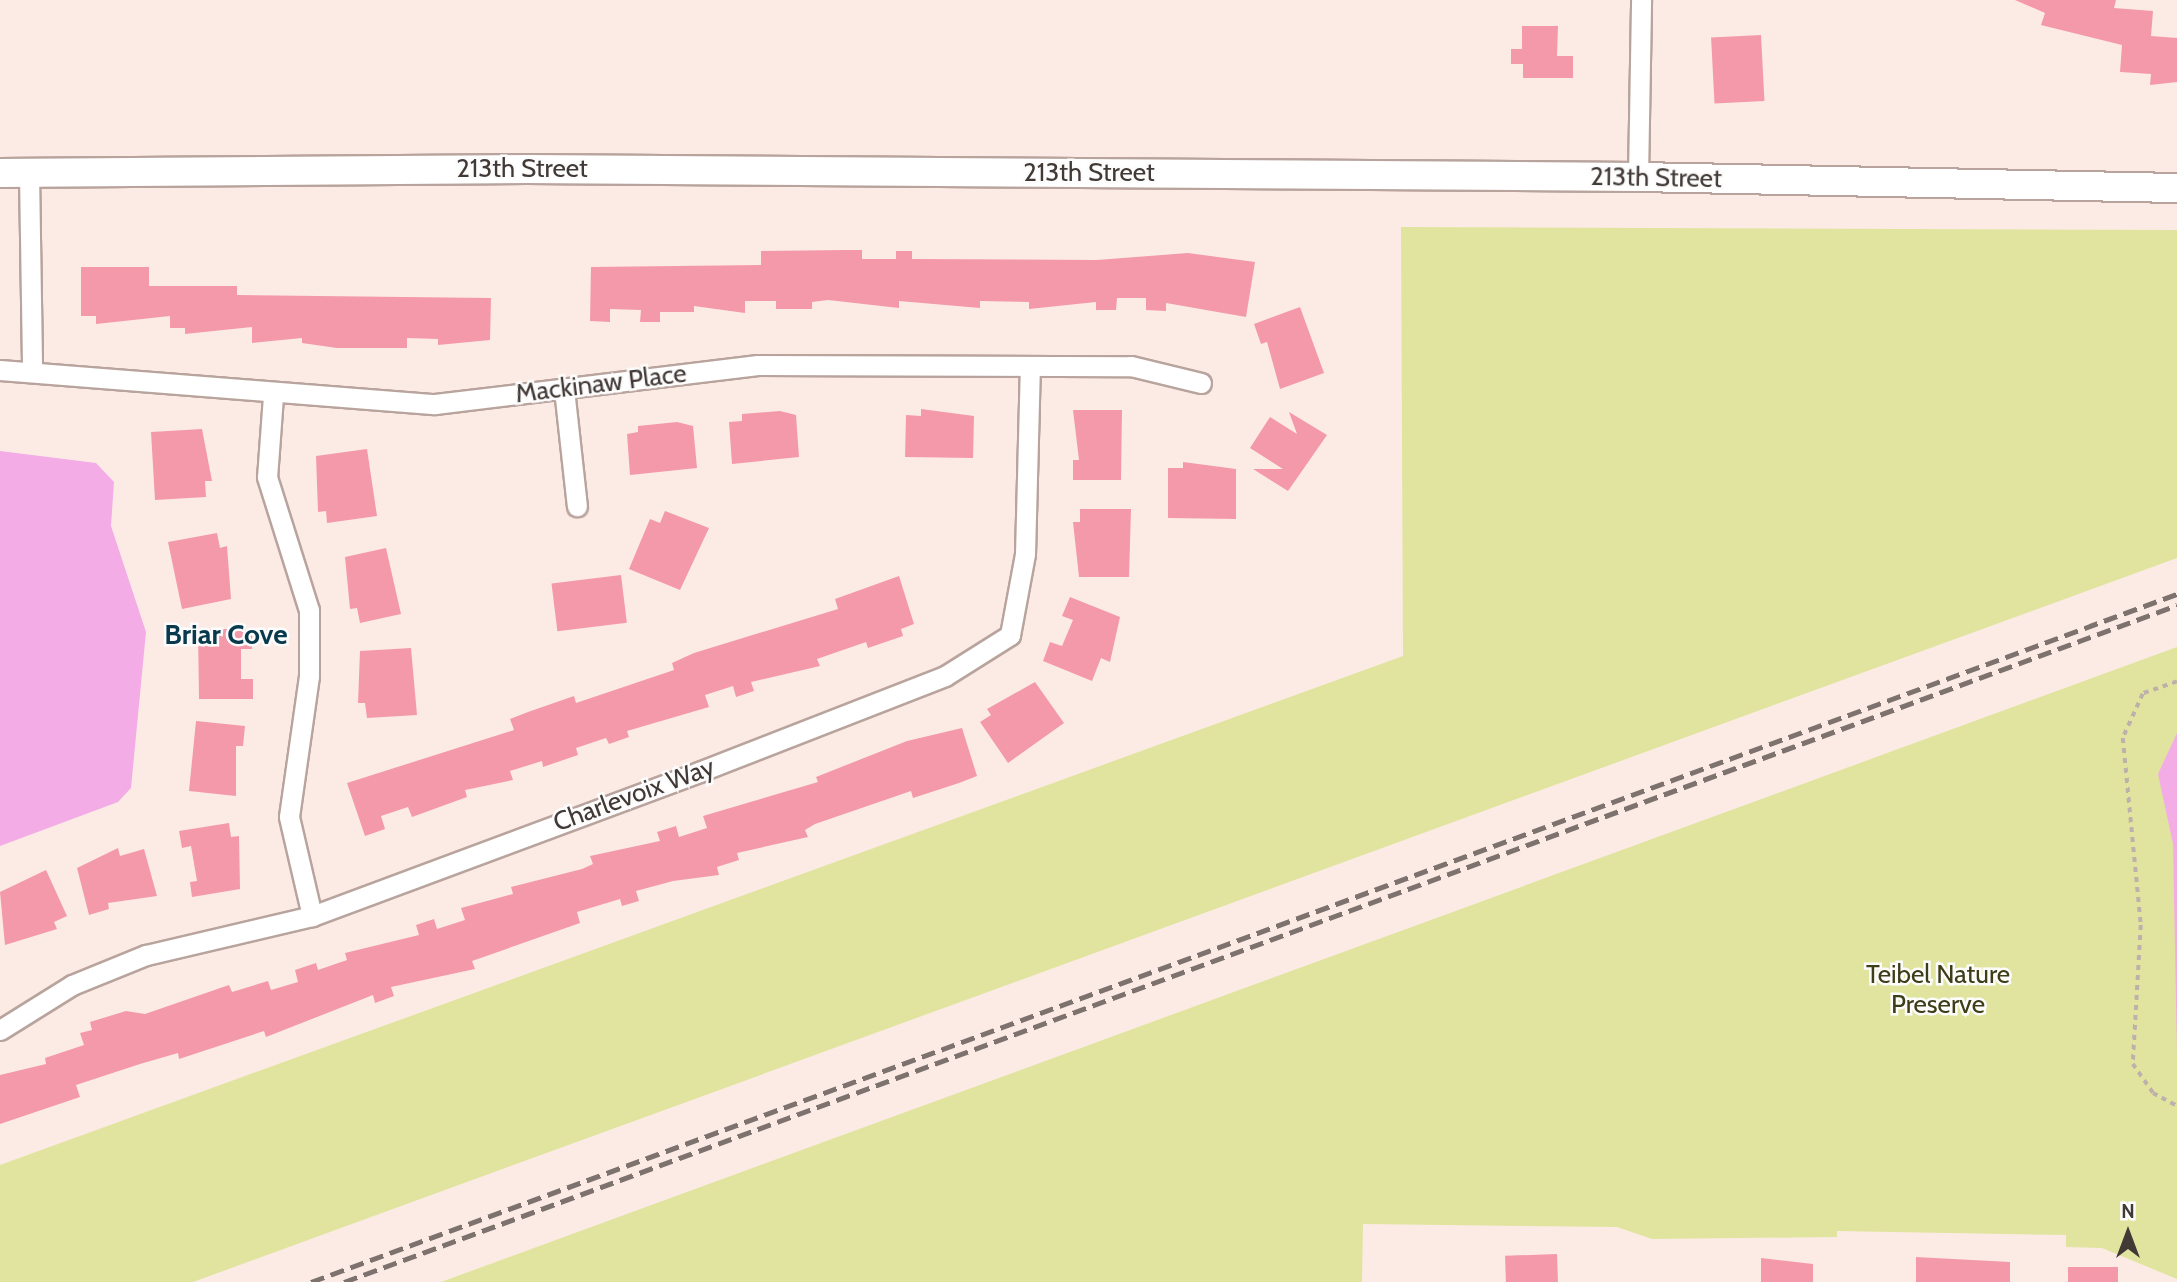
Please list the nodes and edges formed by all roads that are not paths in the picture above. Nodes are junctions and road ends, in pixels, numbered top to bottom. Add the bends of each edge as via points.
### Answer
1 (1641, 0) edge
2 (0, 173) edge
3 (29, 173) junction
4 (1639, 177) junction
5 (2177, 188) edge
6 (1030, 367) junction
7 (32, 368) junction
8 (0, 370) edge
9 (1201, 383) dead end
10 (564, 389) junction
11 (273, 396) junction
12 (577, 506) dead end
13 (312, 916) junction
14 (0, 1030) edge

1 - 4 street
2 - 3 street, 213th Street
3 - 4 street, 213th Street via 527,169
3 - 7 street
4 - 5 street, 213th Street
6 - 9 street, Mackinaw Place via 1132,366
6 - 10 street, Mackinaw Place via 758,365
6 - 13 street, Charlevoix Way via 1025,554 1010,635 945,676
7 - 8 street, Mackinaw Place
7 - 11 street, Mackinaw Place
10 - 11 street, Mackinaw Place via 435,404
10 - 12 street
11 - 13 street via 267,477 309,610 309,676 289,817
13 - 14 street, Charlevoix Way via 146,955 72,985

